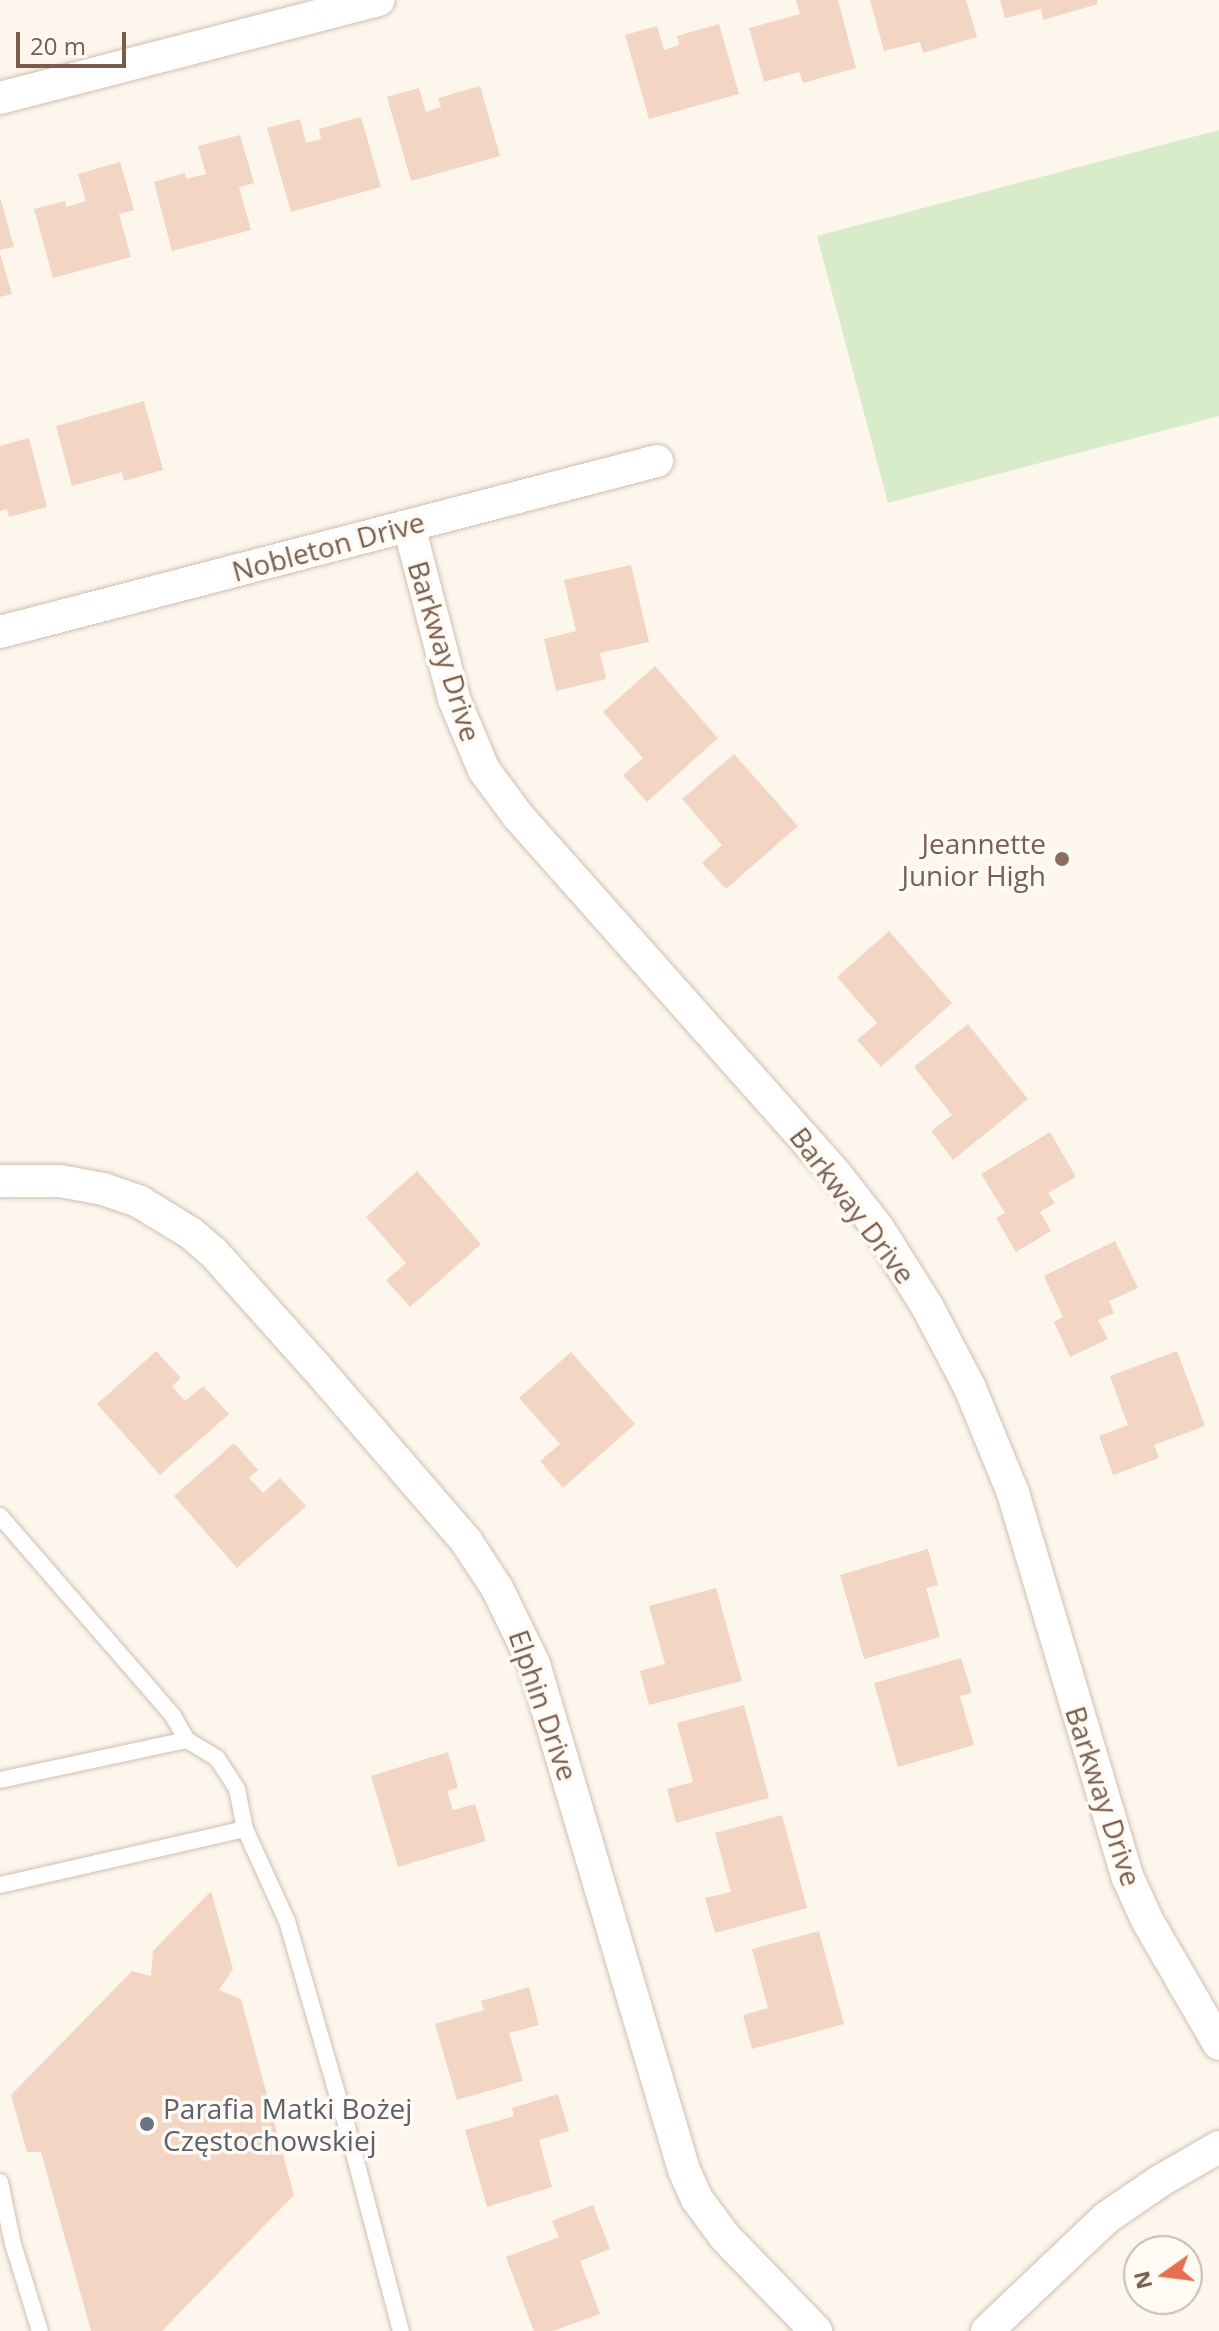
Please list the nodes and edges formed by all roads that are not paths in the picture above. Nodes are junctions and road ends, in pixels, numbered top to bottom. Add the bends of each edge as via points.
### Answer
1 (379, 0) edge
2 (0, 98) edge
3 (657, 461) dead end
4 (409, 526) junction
5 (0, 632) edge
6 (0, 1181) edge
7 (0, 1516) edge
8 (187, 1740) junction
9 (0, 1780) edge
10 (245, 1829) junction
11 (0, 1885) edge
12 (1219, 2044) edge
13 (1219, 2147) edge
14 (0, 2182) edge
15 (40, 2331) edge
16 (401, 2331) edge
17 (816, 2331) edge
18 (987, 2331) edge

1 - 2 street
3 - 4 street, Nobleton Drive
4 - 5 street, Nobleton Drive
4 - 12 street, Barkway Drive via 454,699 484,770 518,816 835,1173 887,1241 934,1319 970,1388 1013,1493 1128,1878
6 - 17 street, Elphin Drive via 60,1181 103,1189 167,1216 214,1253 466,1541 529,1652 553,1718 684,2170 697,2199 725,2237
7 - 8 lane via 173,1716
8 - 9 lane
8 - 10 lane via 217,1758 237,1789
10 - 11 lane
10 - 16 lane via 287,1921
13 - 18 street via 1106,2218
14 - 15 lane

